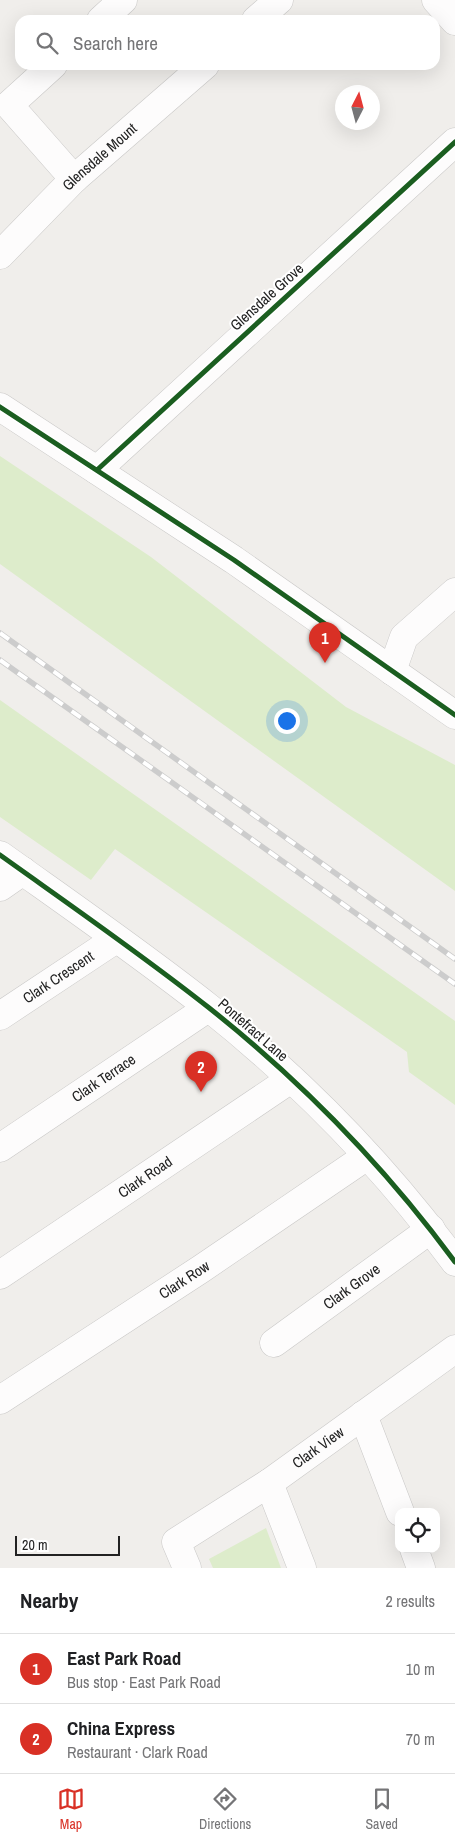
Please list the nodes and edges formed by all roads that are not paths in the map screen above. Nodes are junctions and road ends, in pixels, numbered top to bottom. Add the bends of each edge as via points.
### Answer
1 (123, 0) edge
2 (279, 0) edge
3 (106, 15) edge
4 (262, 15) edge
5 (48, 70) edge
6 (199, 70) edge
7 (455, 142) edge
8 (74, 179) junction
9 (0, 255) edge
10 (0, 407) edge
11 (96, 470) junction
12 (455, 592) edge
13 (392, 671) junction
14 (455, 715) edge
15 (0, 855) edge
16 (22, 871) junction
17 (0, 887) edge
18 (116, 939) junction
19 (208, 1008) junction
20 (0, 1016) edge
21 (291, 1079) junction
22 (0, 1148) edge
23 (367, 1156) junction
24 (430, 1229) junction
25 (455, 1262) edge
26 (0, 1275) edge
27 (274, 1343) dead end
28 (455, 1349) edge
29 (0, 1400) edge
30 (363, 1415) junction
31 (269, 1483) junction
32 (398, 1508) edge
33 (415, 1553) edge
34 (187, 1568) edge
35 (302, 1568) edge
36 (421, 1568) edge

1 - 3 street
2 - 4 street
5 - 8 street via 9,105
6 - 8 street, Glensdale Mount
7 - 11 street, Glensdale Grove
8 - 9 street, Glensdale Mount
10 - 11 street
11 - 13 street via 234,560
12 - 13 street via 404,638
13 - 14 street
15 - 16 street, Pontefract Lane
16 - 17 street
16 - 18 street, Pontefract Lane
18 - 19 street, Pontefract Lane
18 - 20 street, Clark Crescent
19 - 21 street, Pontefract Lane
19 - 22 street, Clark Terrace
21 - 23 street, Pontefract Lane
21 - 26 street, Clark Road
23 - 24 street, Pontefract Lane
23 - 29 street, Clark Row
24 - 25 street, Pontefract Lane
24 - 27 street, Clark Grove
28 - 30 street, Clark View
30 - 31 street, Clark View
30 - 32 street
31 - 34 street, Clark View via 176,1542
31 - 35 street
33 - 36 street

